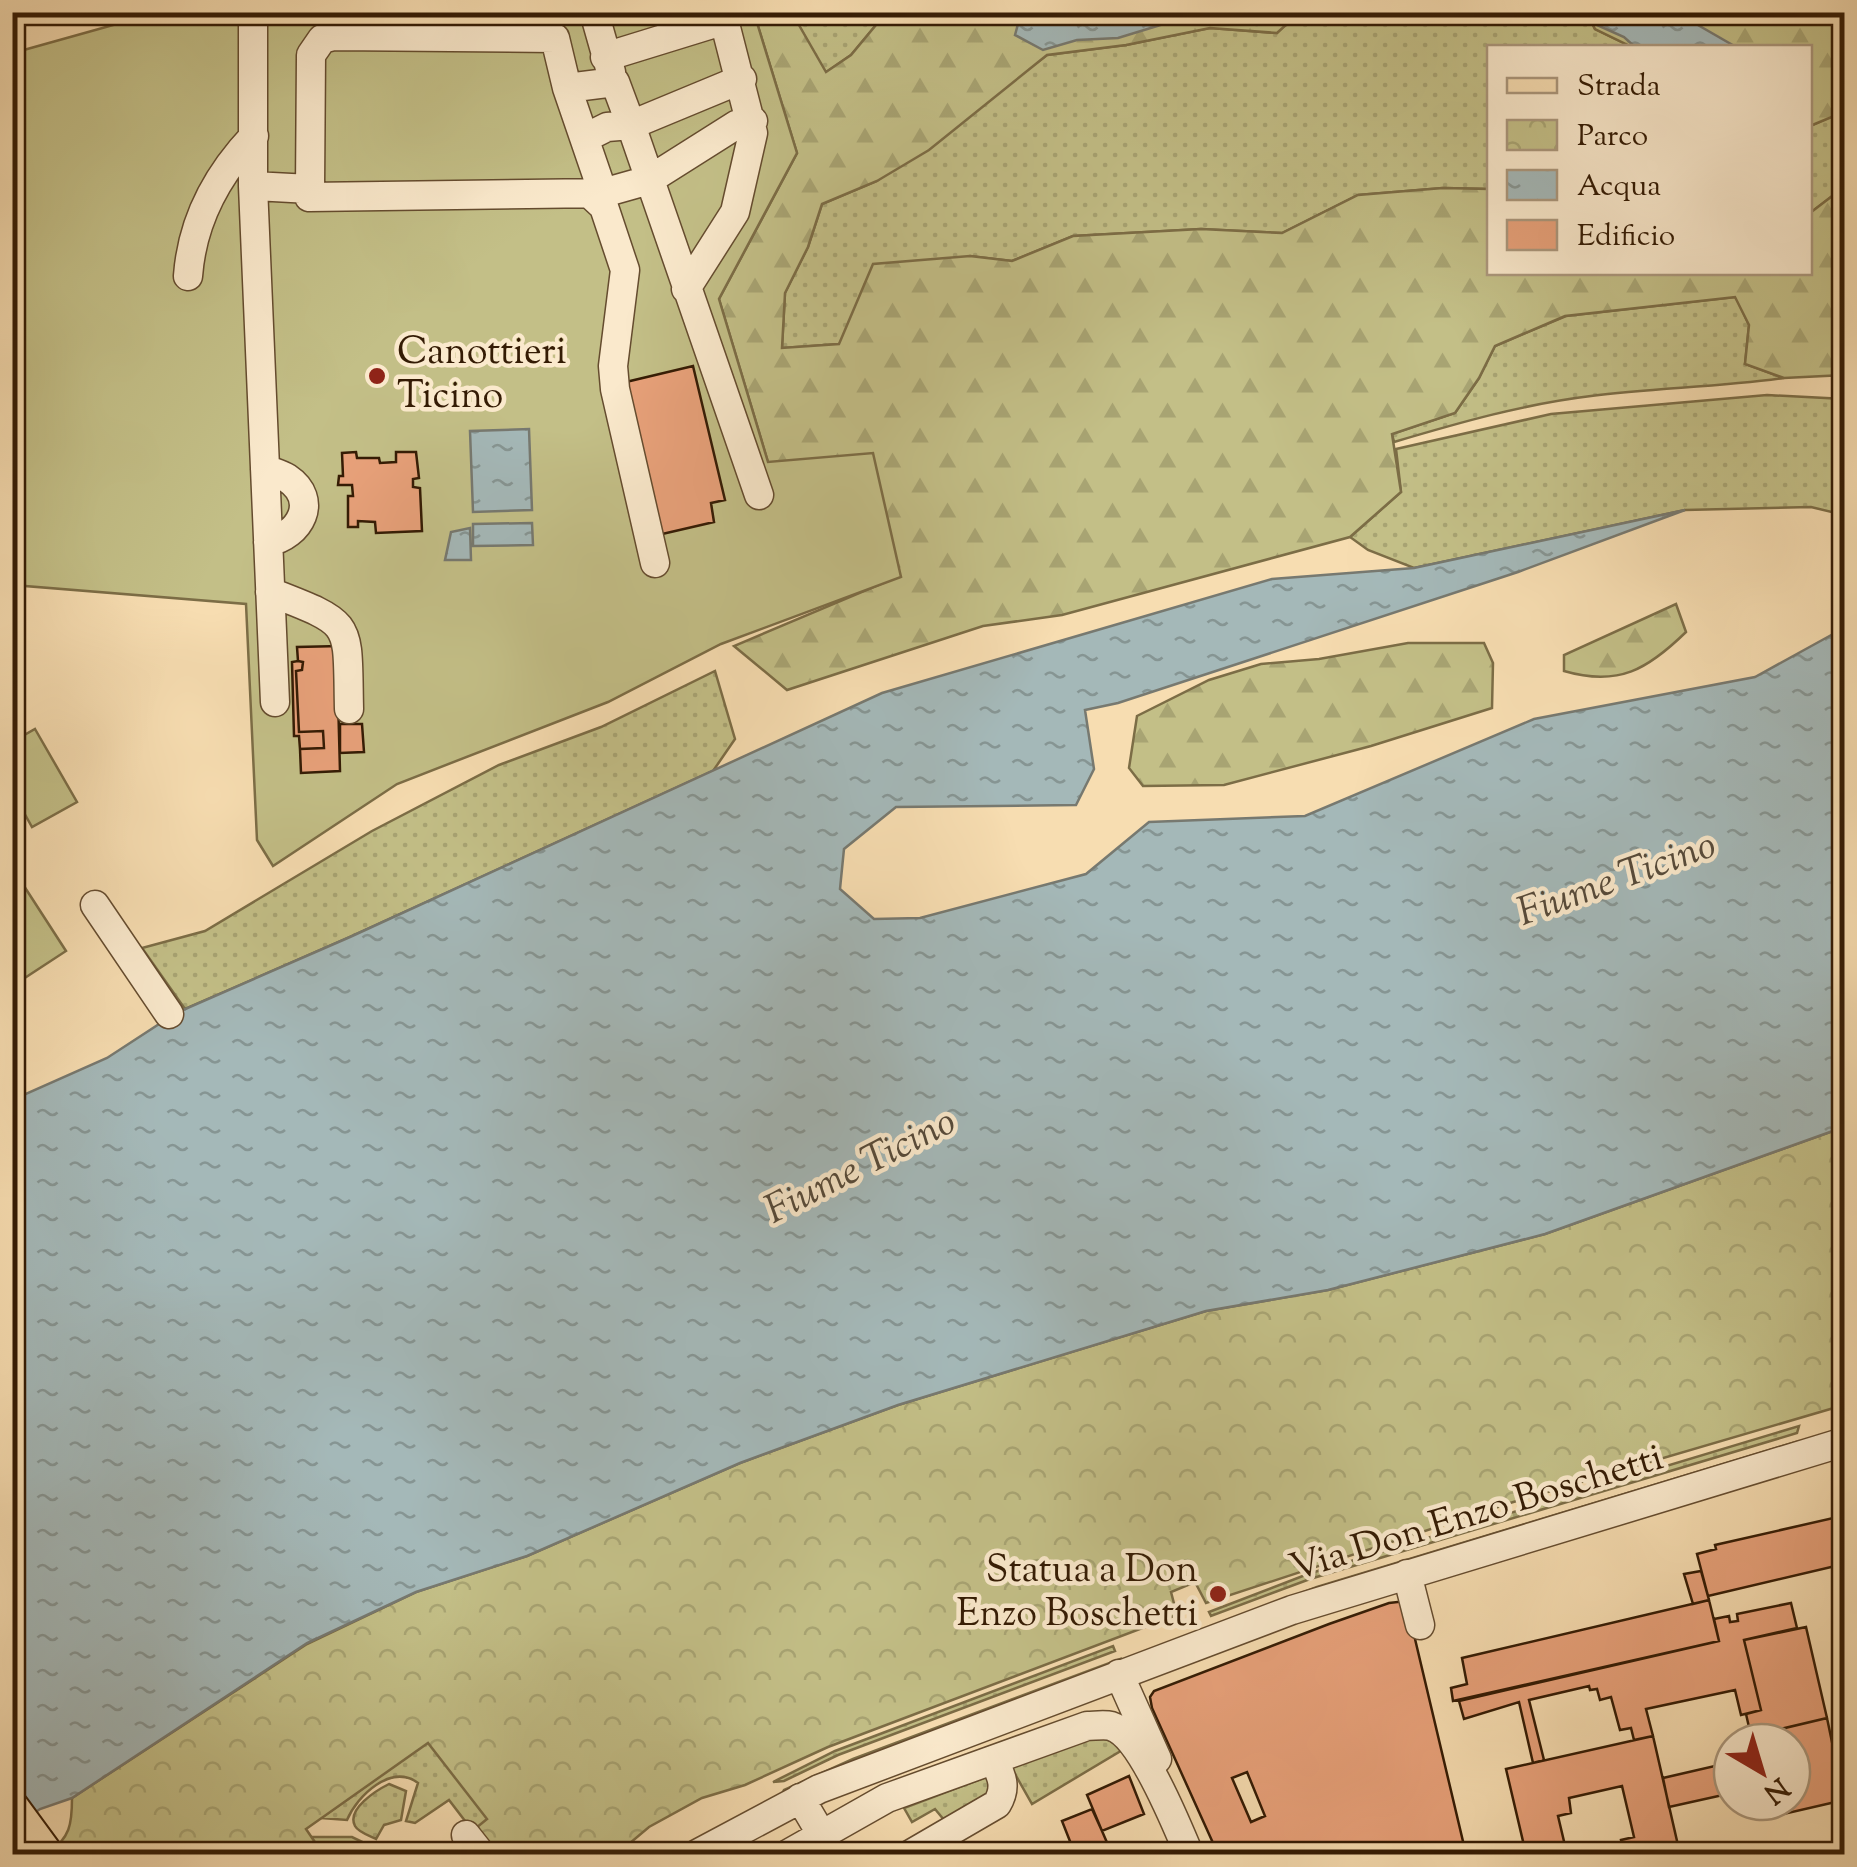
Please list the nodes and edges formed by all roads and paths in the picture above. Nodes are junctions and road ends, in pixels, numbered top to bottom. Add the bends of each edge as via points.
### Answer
1 (253, 12) edge
2 (624, 12) edge
3 (723, 16) edge
4 (596, 19) edge
5 (340, 24) edge
6 (610, 70) junction
7 (742, 79) junction
8 (566, 88) junction
9 (753, 121) junction
10 (631, 125) junction
11 (254, 136) junction
12 (585, 138) junction
13 (650, 180) junction
14 (254, 186) junction
15 (310, 193) junction
16 (597, 194) junction
17 (188, 276) dead end
18 (686, 290) junction
19 (759, 495) dead end
20 (654, 563) dead end
21 (270, 592) junction
22 (274, 702) dead end
23 (349, 709) dead end
24 (94, 905) dead end
25 (169, 1014) dead end
26 (1844, 1442) edge
27 (1408, 1574) junction
28 (1420, 1625) dead end
29 (1126, 1671) junction
30 (994, 1760) junction
31 (800, 1798) junction
32 (1166, 1800) junction
33 (12, 1809) edge
34 (827, 1844) edge
35 (45, 1854) edge
36 (697, 1854) edge
37 (788, 1854) edge
38 (911, 1854) edge
39 (1190, 1854) edge

1 - 11 street
2 - 4 street
3 - 6 street
3 - 7 street
4 - 6 street
5 - 8 street via 555,38
5 - 15 street via 310,54
6 - 8 street
6 - 10 street
7 - 9 street
7 - 10 street
8 - 12 street
9 - 13 street
9 - 18 street via 734,212
10 - 12 street
10 - 13 street
11 - 14 street
11 - 17 street via 200,218
12 - 16 street
13 - 16 street
13 - 18 street
14 - 15 street
14 - 21 street
15 - 16 street
16 - 20 street via 625,270 615,388
18 - 19 street
21 - 22 street
21 - 23 street via 342,629
24 - 25 street
26 - 27 street, Via Don Enzo Boschetti
27 - 28 street
27 - 29 street, Via Don Enzo Boschetti
29 - 31 street, Via Don Enzo Boschetti
29 - 32 street
30 - 32 street via 1087,1726 1111,1726 1128,1737
30 - 34 street via 888,1798
30 - 38 street via 1004,1792 997,1804
31 - 34 street
31 - 36 street, Via Don Enzo Boschetti
32 - 39 street
33 - 35 main road
34 - 37 street

